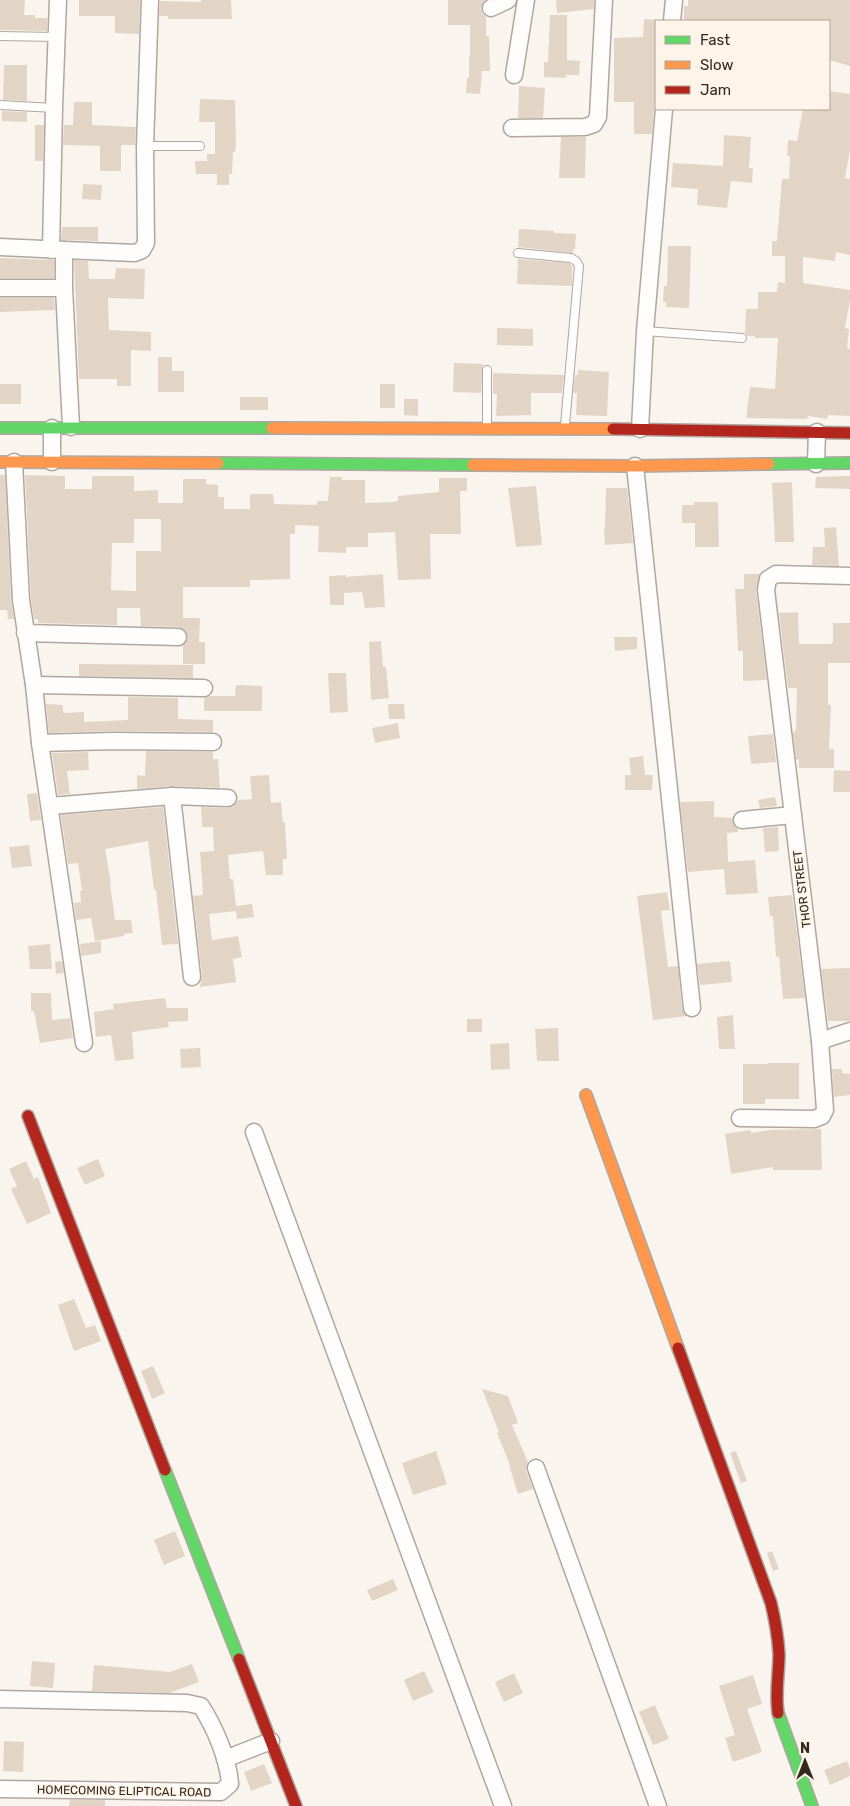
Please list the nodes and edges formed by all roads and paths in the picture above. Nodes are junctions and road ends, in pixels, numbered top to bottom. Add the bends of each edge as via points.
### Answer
1 (58, 0) edge
2 (150, 0) edge
3 (508, 0) edge
4 (526, 0) edge
5 (604, 0) edge
6 (674, 0) edge
7 (491, 8) dead end
8 (672, 20) edge
9 (0, 36) edge
10 (56, 37) junction
11 (514, 75) dead end
12 (0, 106) edge
13 (54, 108) junction
14 (664, 110) edge
15 (512, 128) dead end
16 (145, 146) junction
17 (200, 146) dead end
18 (0, 247) edge
19 (58, 250) junction
20 (518, 253) dead end
21 (0, 288) edge
22 (64, 288) junction
23 (645, 331) junction
24 (742, 338) dead end
25 (487, 370) dead end
26 (71, 427) junction
27 (0, 428) edge
28 (564, 428) junction
29 (487, 429) junction
30 (640, 429) junction
31 (52, 432) junction
32 (850, 433) edge
33 (818, 435) junction
34 (52, 459) junction
35 (816, 461) junction
36 (7, 462) edge
37 (850, 463) edge
38 (635, 466) junction
39 (850, 576) edge
40 (25, 633) junction
41 (178, 637) dead end
42 (34, 685) junction
43 (204, 688) dead end
44 (213, 742) dead end
45 (40, 743) junction
46 (172, 796) junction
47 (228, 798) dead end
48 (50, 806) junction
49 (793, 815) junction
50 (742, 820) dead end
51 (192, 977) dead end
52 (692, 1008) dead end
53 (850, 1031) edge
54 (820, 1041) junction
55 (84, 1043) dead end
56 (586, 1095) dead end
57 (28, 1116) dead end
58 (740, 1118) dead end
59 (254, 1132) dead end
60 (536, 1468) dead end
61 (0, 1699) edge
62 (271, 1741) junction
63 (225, 1759) junction
64 (0, 1789) edge
65 (296, 1806) edge
66 (503, 1806) edge
67 (658, 1806) edge
68 (812, 1806) edge

1 - 10 street
2 - 16 street
3 - 7 street
4 - 11 street
5 - 15 street via 598,118 594,124 585,127
6 - 8 street
9 - 10 lane
10 - 13 street
12 - 13 lane
13 - 19 street
14 - 23 street
16 - 17 lane
16 - 19 street via 146,243 142,250
18 - 19 street
19 - 22 street
20 - 28 lane via 571,258 579,266
21 - 22 street
22 - 26 street
23 - 24 lane
23 - 30 street
25 - 29 lane
26 - 29 street
26 - 31 street
27 - 31 street
28 - 29 street
28 - 30 street
30 - 33 street
31 - 34 street
32 - 33 street
33 - 35 street
34 - 36 street
34 - 38 street
35 - 37 street
35 - 38 street
36 - 40 street
38 - 52 street
39 - 49 street, THOR STREET via 776,574 768,579 766,590
40 - 41 street
40 - 42 street
42 - 43 street
42 - 45 street
44 - 45 street
45 - 48 street
46 - 47 street
46 - 48 street
46 - 51 street
48 - 55 street
49 - 50 street
49 - 54 street, THOR STREET
53 - 54 street
54 - 58 street, THOR STREET via 825,1110 822,1116 814,1119
56 - 68 street via 771,1603 780,1656 776,1692 778,1712
57 - 62 street
59 - 66 street
60 - 67 street
61 - 63 street, HOMECOMING ELIPTICAL ROAD via 187,1703 201,1706
62 - 63 street
62 - 65 street
63 - 64 street, HOMECOMING ELIPTICAL ROAD via 230,1784 221,1792

